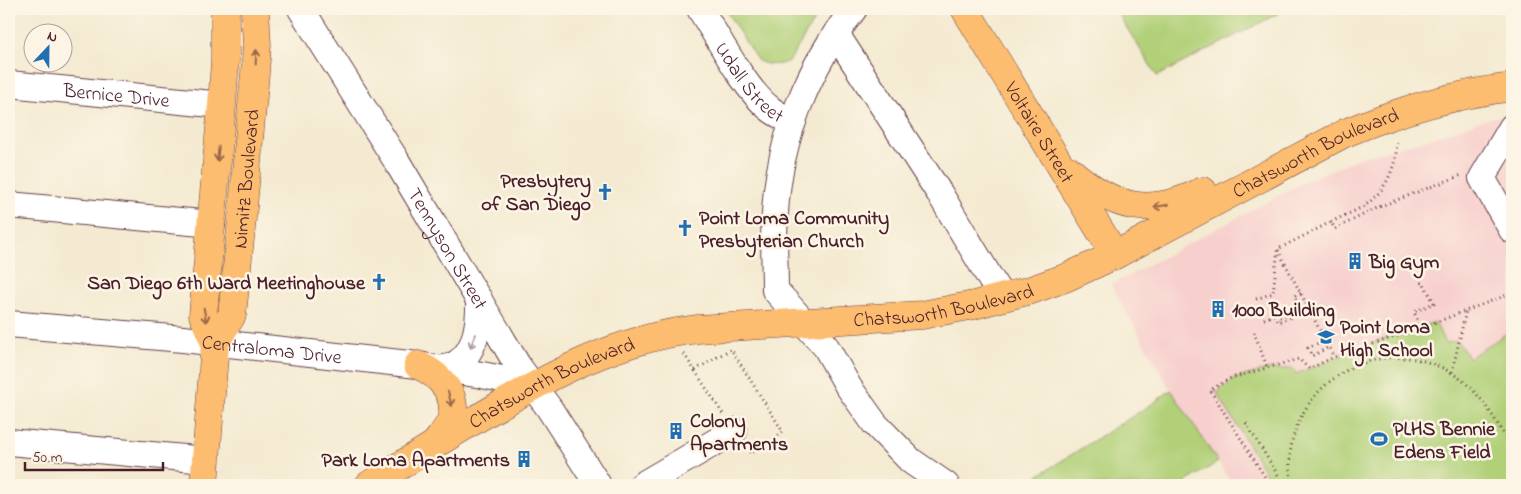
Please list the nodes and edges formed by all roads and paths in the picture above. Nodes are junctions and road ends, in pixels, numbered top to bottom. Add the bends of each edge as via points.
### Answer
1 (225, 9) edge
2 (255, 9) edge
3 (301, 9) edge
4 (700, 9) edge
5 (854, 9) edge
6 (965, 9) edge
7 (836, 34) junction
8 (9, 84) edge
9 (1512, 87) edge
10 (222, 105) junction
11 (793, 122) junction
12 (1512, 127) edge
13 (1397, 139) dead end
14 (1056, 158) junction
15 (1286, 166) junction
16 (1490, 191) junction
17 (9, 205) edge
18 (1331, 222) junction
19 (212, 224) junction
20 (1512, 230) edge
21 (1278, 249) junction
22 (1115, 255) junction
23 (1421, 283) dead end
24 (1512, 292) edge
25 (1301, 293) junction
26 (1002, 298) junction
27 (479, 299) junction
28 (1256, 299) dead end
29 (1466, 311) junction
30 (1264, 319) dead end
31 (9, 324) edge
32 (806, 324) junction
33 (1421, 328) junction
34 (1254, 332) dead end
35 (215, 343) junction
36 (684, 354) dead end
37 (1334, 357) junction
38 (431, 367) junction
39 (1268, 368) junction
40 (695, 370) junction
41 (1452, 372) junction
42 (532, 386) junction
43 (1246, 423) dead end
44 (734, 431) junction
45 (9, 442) edge
46 (436, 443) junction
47 (1512, 448) edge
48 (205, 473) edge
49 (369, 485) edge
50 (598, 485) edge
51 (642, 485) edge
52 (946, 485) edge
53 (1270, 485) edge
54 (1284, 485) edge
55 (1292, 485) edge

1 - 10 main road, Nimitz Boulevard
35 -> 2 main road, Nimitz Boulevard via 232,315 255,72
3 - 27 street, Tennyson Street
4 - 11 street, Udall Street via 754,93 769,108
5 - 7 street
6 - 14 main road, Voltaire Street
7 - 11 street via 810,77
7 - 26 street via 940,194
8 - 10 street, Bernice Drive
9 - 15 main road, Chatsworth Boulevard via 1442,102 1368,124
10 -> 19 main road, Nimitz Boulevard
11 - 32 street via 776,200 775,290
12 - 16 street via 1482,178
13 - 18 path via 1397,155 1383,188 1367,204
15 -> 14 main road via 1260,160 1187,199 1160,207 1142,208 1097,192
14 - 22 main road, Voltaire Street
15 - 22 main road, Chatsworth Boulevard
16 - 18 path via 1478,198 1463,174 1335,228
16 - 20 street
17 - 19 street
18 - 21 path
19 -> 35 main road, Nimitz Boulevard via 203,315
21 - 25 path
21 - 28 path via 1273,293
22 - 26 main road, Chatsworth Boulevard via 1065,278
23 - 33 path via 1434,303 1414,312
24 - 29 path
25 - 30 path via 1294,296 1303,313 1278,322 1277,318 1294,312 1292,307
25 - 37 path via 1325,340 1308,348 1312,356 1329,347
26 - 32 main road, Chatsworth Boulevard via 922,315
27 -> 38 street via 479,321 472,345 451,367
27 - 42 street, Tennyson Street
29 - 33 path
29 - 41 path
31 - 35 street, Centraloma Drive
32 - 42 main road, Chatsworth Boulevard via 665,334 605,352
32 - 52 street via 826,346 848,386 875,424 911,461
33 - 37 path
34 - 39 path
35 - 38 street, Centraloma Drive
35 - 48 main road, Nimitz Boulevard
36 - 40 path
37 - 39 path via 1309,369 1299,359
38 - 42 street, Centraloma Drive
38 -> 46 main road via 445,385 453,411 450,422
39 - 53 path via 1231,378 1210,390
40 - 44 path
40 - 44 path via 731,350 783,432 751,454
41 - 47 path via 1481,399
41 - 55 path via 1416,359 1386,358 1357,365 1334,378 1310,402 1296,428 1291,450
42 - 46 main road, Chatsworth Boulevard
42 - 50 street, Tennyson Street via 550,408
43 - 54 path
44 - 51 street
45 - 48 street
46 - 49 main road, Chatsworth Boulevard

